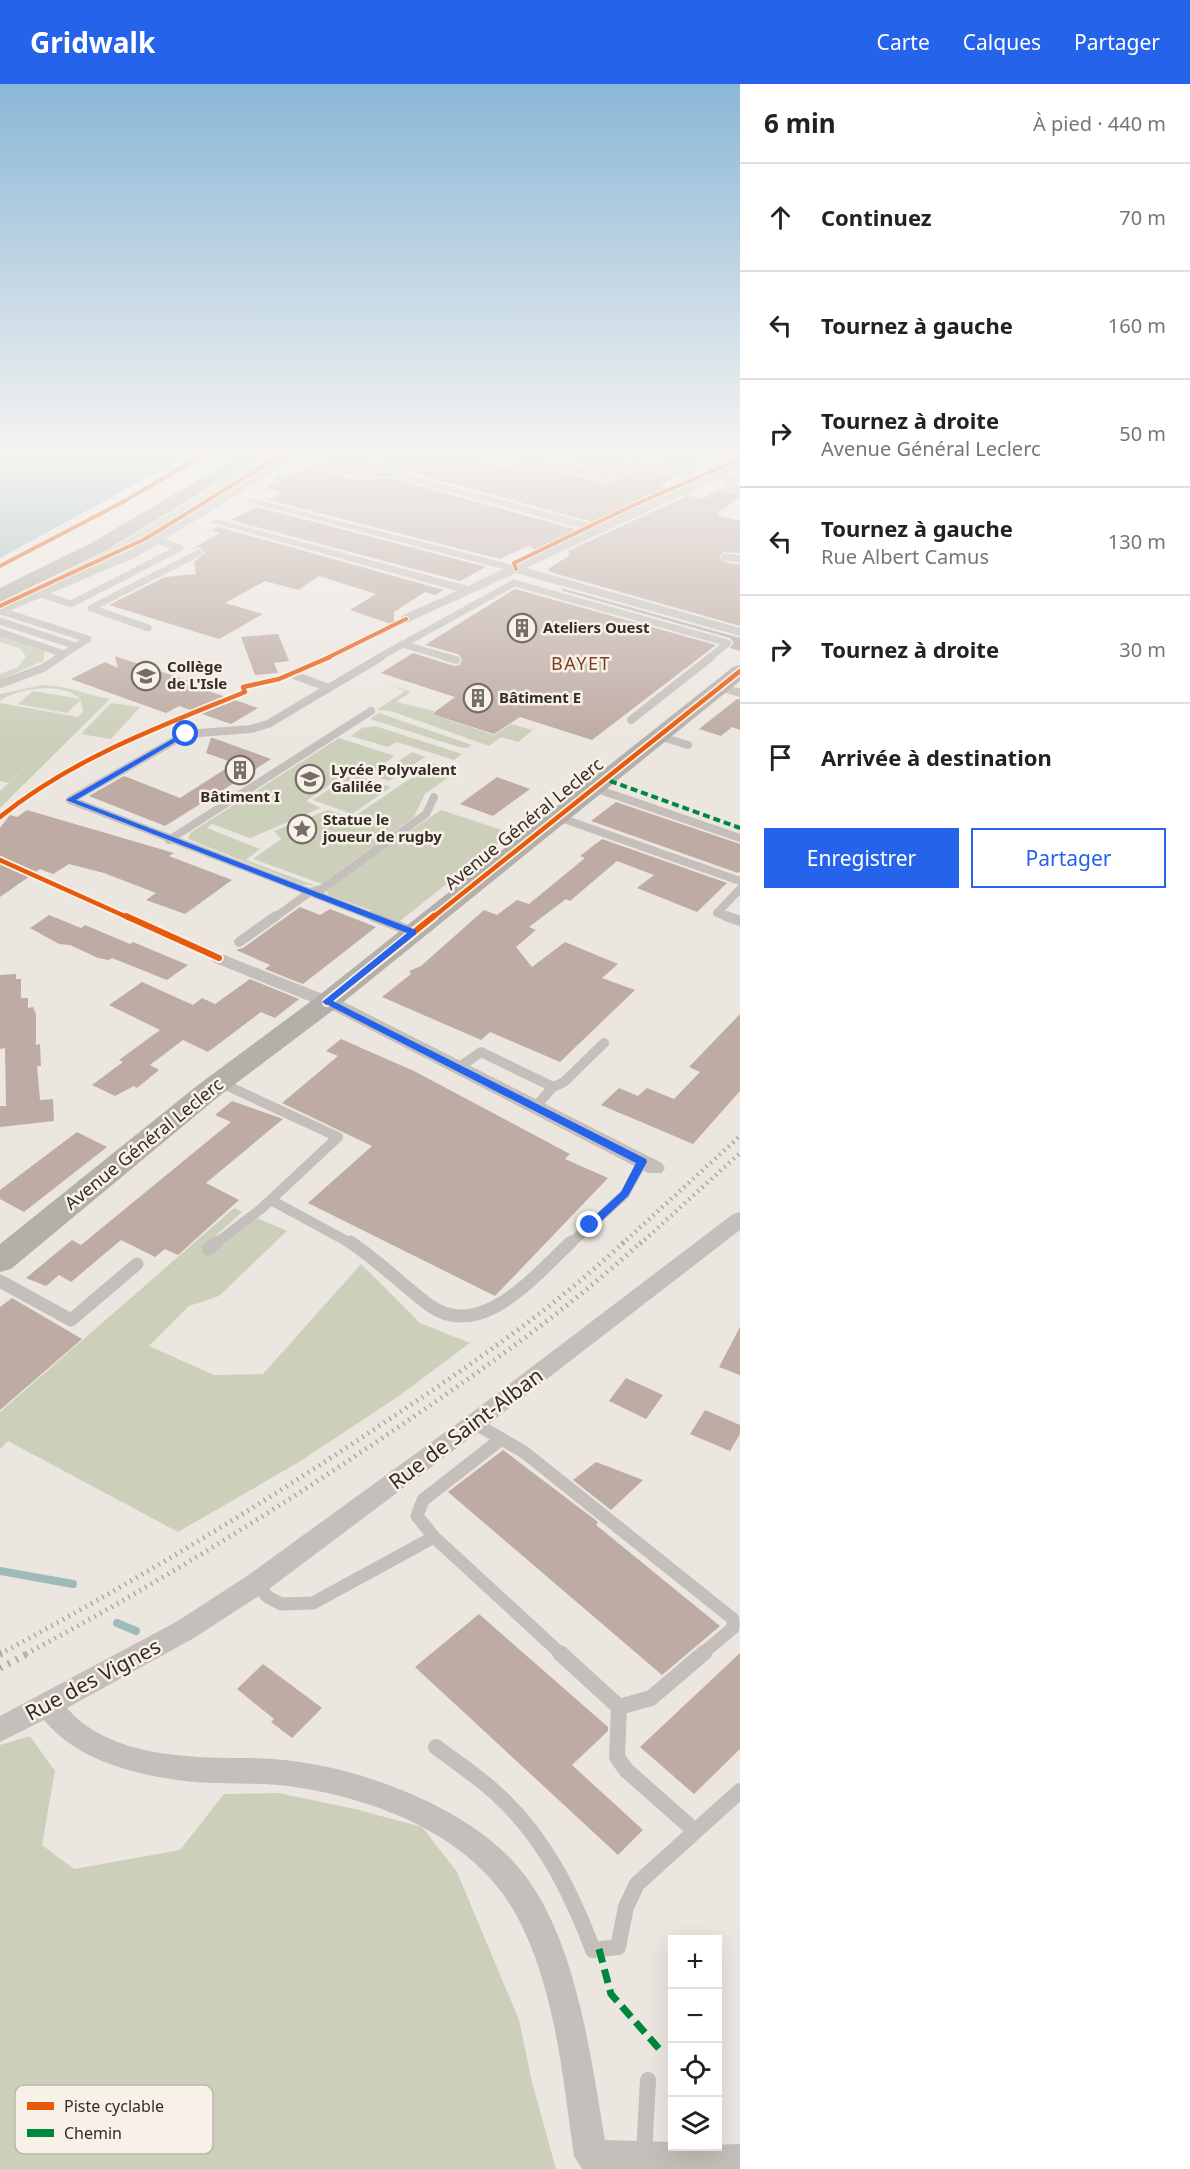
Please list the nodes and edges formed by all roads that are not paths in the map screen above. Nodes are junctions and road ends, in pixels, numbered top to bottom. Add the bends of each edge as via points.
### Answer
1 (75, 548) edge
2 (96, 548) edge
3 (142, 548) edge
4 (179, 548) edge
5 (313, 548) edge
6 (435, 548) edge
7 (558, 548) edge
8 (200, 553) dead end
9 (725, 557) dead end
10 (740, 559) edge
11 (516, 569) junction
12 (0, 586) edge
13 (468, 590) junction
14 (41, 594) junction
15 (71, 604) junction
16 (90, 608) junction
17 (0, 610) edge
18 (406, 619) dead end
19 (148, 628) dead end
20 (0, 632) edge
21 (740, 632) edge
22 (402, 644) junction
23 (76, 646) junction
24 (64, 654) junction
25 (456, 660) dead end
26 (740, 671) edge
27 (291, 674) dead end
28 (0, 684) edge
29 (329, 688) junction
30 (730, 690) edge
31 (371, 711) dead end
32 (631, 720) dead end
33 (659, 736) junction
34 (688, 746) dead end
35 (594, 788) junction
36 (434, 796) dead end
37 (558, 817) junction
38 (740, 838) edge
39 (169, 840) junction
40 (740, 882) edge
41 (740, 889) edge
42 (310, 892) junction
43 (740, 921) edge
44 (413, 932) junction
45 (239, 942) dead end
46 (219, 958) dead end
47 (327, 1002) junction
48 (604, 1043) dead end
49 (458, 1068) junction
50 (219, 1082) junction
51 (554, 1087) junction
52 (535, 1107) junction
53 (649, 1165) joint
54 (271, 1200) junction
55 (740, 1220) edge
56 (208, 1249) dead end
57 (0, 1261) edge
58 (137, 1264) dead end
59 (0, 1281) edge
60 (474, 1424) junction
61 (500, 1440) junction
62 (434, 1537) junction
63 (256, 1584) junction
64 (185, 1630) joint
65 (48, 1705) junction
66 (620, 1707) junction
67 (0, 1730) edge
68 (436, 1747) dead end
69 (740, 1791) edge
70 (694, 1830) junction
71 (648, 2080) dead end
72 (638, 2161) edge
73 (740, 2161) edge
74 (592, 2162) edge

1 - 12 main road
2 - 17 main road
3 - 14 street
4 - 15 lane
5 - 13 street
6 - 11 street
7 - 11 street
8 - 16 lane
9 - 10 lane
11 - 13 street
11 - 21 street
13 - 18 street
14 - 15 lane
14 - 17 street
15 - 16 lane
16 - 19 lane
17 - 23 lane
17 - 23 lane via 88,639
20 - 24 lane
22 - 25 lane
22 - 29 lane
22 - 32 lane via 518,582 728,643
23 - 24 lane
24 - 28 lane via 43,668
26 - 30 main road, Avenue Général Leclerc
27 - 29 lane
29 - 39 lane via 261,727 196,732 176,738 70,800
30 - 33 main road, Avenue Général Leclerc
31 - 39 lane
33 - 34 lane
33 - 35 main road, Avenue Général Leclerc
35 - 37 main road, Avenue Général Leclerc
35 - 38 lane
36 - 42 lane via 426,814 322,889
37 - 40 lane
37 - 44 main road, Avenue Général Leclerc
39 - 42 lane
41 - 43 lane via 717,913
42 - 44 lane
42 - 45 lane
44 - 47 main road, Avenue Général Leclerc
46 - 47 street
47 - 49 street
47 - 50 main road, Avenue Général Leclerc
48 - 51 lane
49 - 51 lane via 481,1052
49 - 52 street
50 - 54 lane via 338,1137
50 - 57 main road, Avenue Général Leclerc
51 - 52 lane
52 - 53 street
53 - 54 lane via 625,1194 505,1302 483,1313 459,1316 441,1312 385,1267 322,1225
54 - 56 lane
55 - 60 street, Rue de Saint-Alban
58 - 59 lane via 71,1320
60 - 61 lane
60 - 63 street, Rue de Saint-Alban
61 - 62 lane via 423,1500 417,1516
61 - 66 lane via 524,1452 733,1619 733,1628 651,1698
62 - 63 lane via 313,1603 278,1605
62 - 66 lane
63 - 64 street, Rue de Saint-Alban
64 - 65 street, Rue des Vignes
65 - 67 street, Rue des Vignes
65 - 74 street via 55,1716 83,1739 114,1754 205,1770 296,1773 385,1796 471,1842 520,1894 538,1928 559,1990
66 - 70 lane via 617,1757 626,1770
68 - 70 lane via 499,1796 538,1839 577,1905 593,1950 618,1947 626,1908 637,1884
69 - 70 lane
71 - 72 lane
72 - 73 street
72 - 74 street

